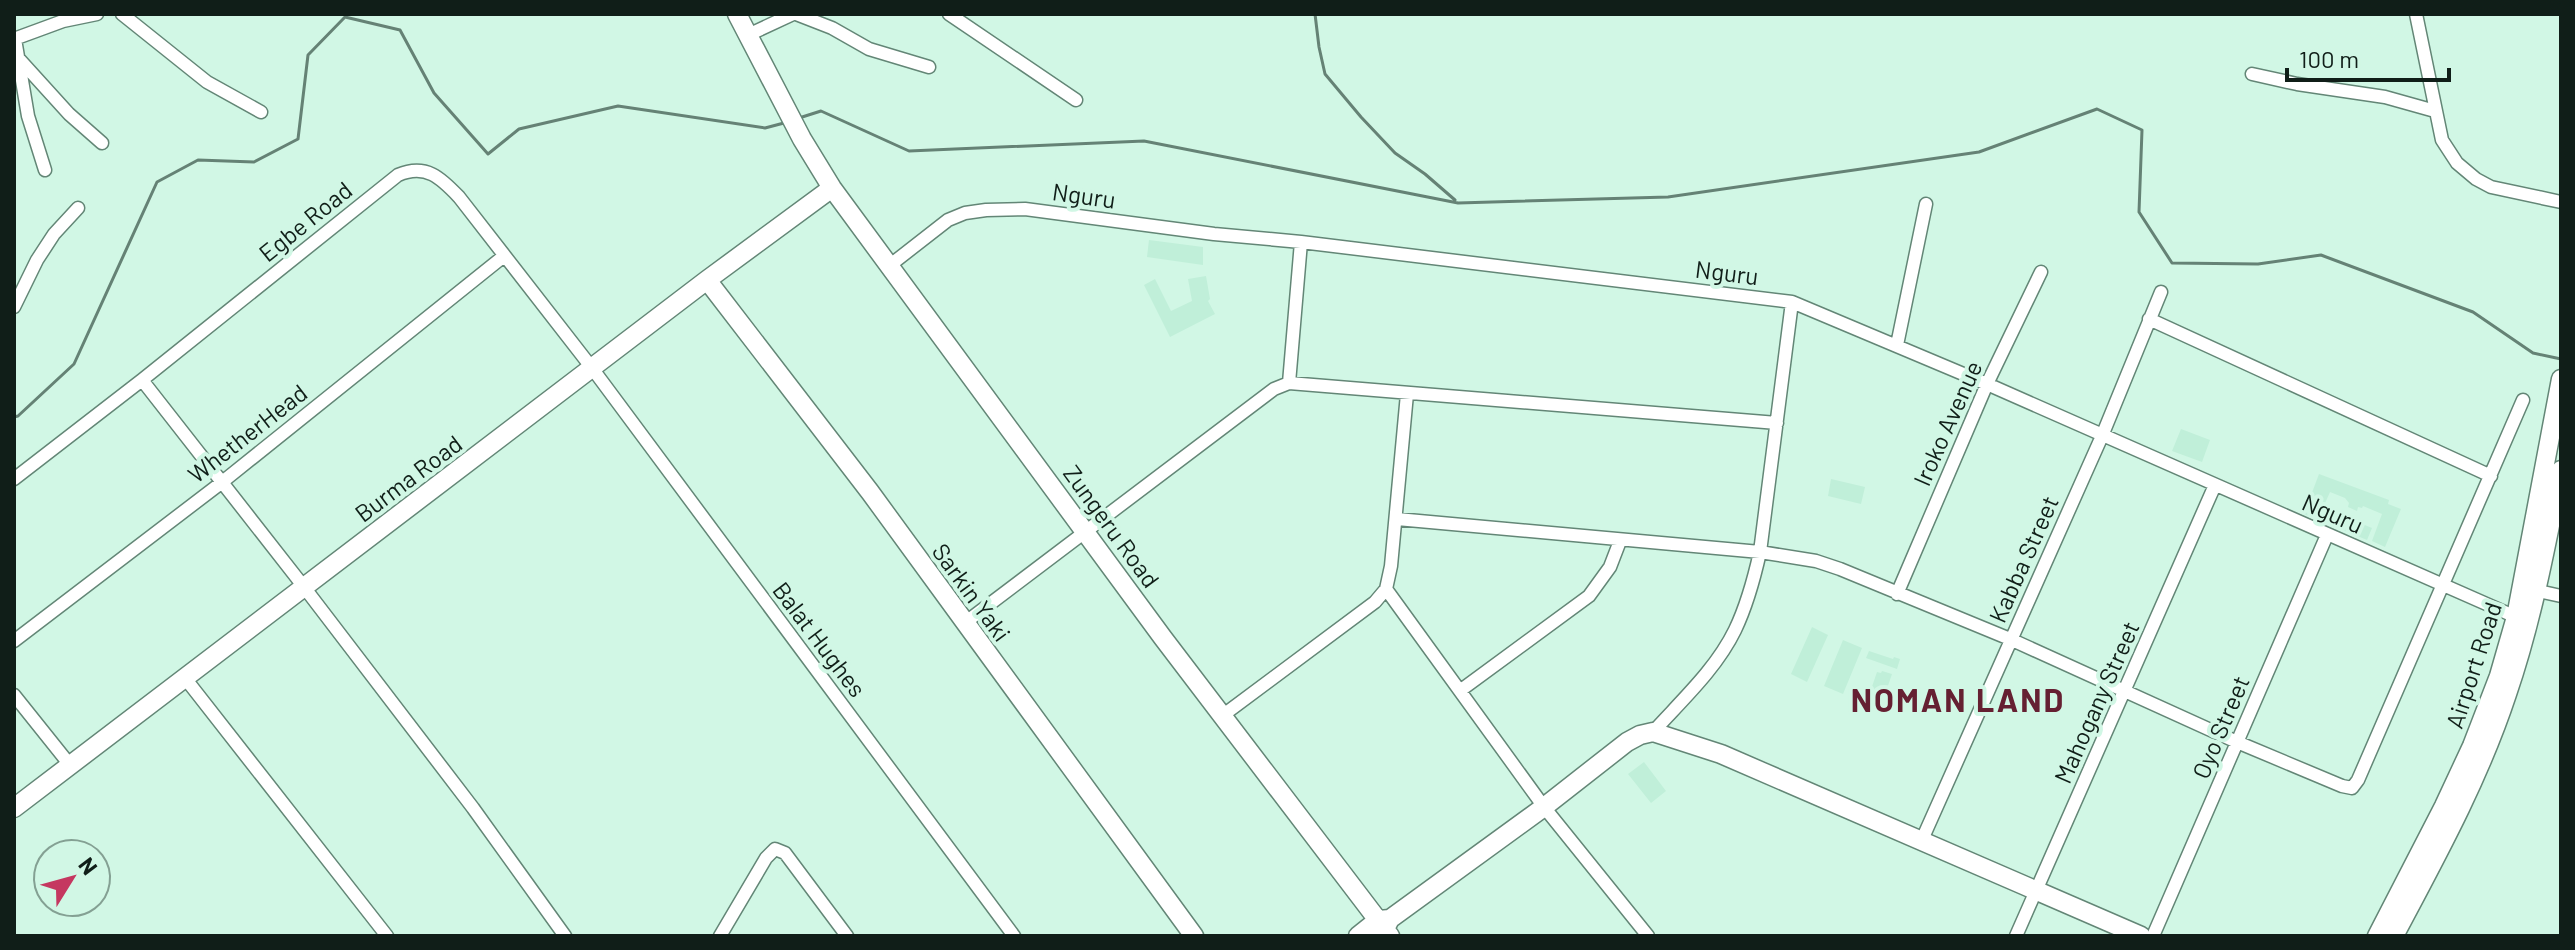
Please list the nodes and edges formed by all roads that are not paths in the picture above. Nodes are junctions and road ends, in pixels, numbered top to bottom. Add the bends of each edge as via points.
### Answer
1 (97, 14) edge
2 (122, 14) edge
3 (727, 14) edge
4 (737, 14) edge
5 (795, 14) edge
6 (949, 14) edge
7 (2416, 14) edge
8 (748, 35) junction
9 (14, 39) edge
10 (18, 58) junction
11 (929, 67) dead end
12 (2252, 74) dead end
13 (1076, 100) dead end
14 (2435, 111) junction
15 (261, 112) dead end
16 (788, 118) junction
17 (102, 143) dead end
18 (45, 170) dead end
19 (828, 191) junction
20 (2561, 202) edge
21 (1926, 204) dead end
22 (78, 208) dead end
23 (1301, 242) junction
24 (504, 256) junction
25 (889, 266) junction
26 (2041, 272) dead end
27 (707, 280) junction
28 (2161, 292) dead end
29 (1792, 302) junction
30 (14, 307) edge
31 (2149, 319) junction
32 (1897, 345) junction
33 (592, 368) junction
34 (142, 380) junction
35 (1289, 383) junction
36 (1987, 384) junction
37 (2560, 384) edge
38 (1407, 394) junction
39 (2523, 400) dead end
40 (1777, 423) junction
41 (2102, 436) junction
42 (2561, 470) edge
43 (2491, 476) junction
44 (14, 479) edge
45 (221, 483) junction
46 (2215, 485) junction
47 (1397, 519) junction
48 (1082, 533) junction
49 (2327, 535) junction
50 (1620, 541) junction
51 (1760, 552) junction
52 (2443, 585) junction
53 (304, 587) junction
54 (1386, 589) junction
55 (2530, 589) junction
56 (1897, 594) junction
57 (2561, 596) edge
58 (2516, 617) junction
59 (966, 622) junction
60 (2010, 639) junction
61 (14, 641) edge
62 (185, 678) junction
63 (1461, 690) junction
64 (2126, 691) junction
65 (14, 695) edge
66 (1222, 716) junction
67 (1653, 732) junction
68 (2237, 742) junction
69 (70, 765) junction
70 (1544, 807) junction
71 (14, 808) edge
72 (1921, 842) junction
73 (2036, 891) junction
74 (1378, 931) edge
75 (387, 936) edge
76 (565, 936) edge
77 (720, 936) edge
78 (847, 936) edge
79 (1014, 936) edge
80 (1194, 936) edge
81 (1648, 936) edge
82 (2016, 936) edge
83 (2141, 936) edge
84 (2153, 936) edge
85 (2377, 936) edge
86 (2394, 936) edge

1 - 9 street
2 - 15 street via 207,82
3 - 16 street
4 - 8 street
5 - 8 street
5 - 11 street via 869,49
6 - 13 street
7 - 14 street
8 - 16 street
9 - 10 street
10 - 17 street
10 - 18 street
12 - 14 street
14 - 20 street via 2442,140 2476,179
16 - 19 street, Zungeru Road
19 - 25 street, Zungeru Road
19 - 27 street, Burma Road
19 - 48 street
21 - 32 street
22 - 30 street via 37,260
23 - 25 street, Nguru via 1025,209 986,210 948,220
23 - 29 street, Nguru
23 - 35 street
24 - 33 street, Egbe Road
24 - 34 street, Egbe Road via 445,182 411,170 398,175
24 - 45 street, WhetherHead
25 - 48 street, Zungeru Road
26 - 36 street, Iroko Avenue
27 - 33 street, Burma Road
27 - 59 street, Sarkin Yaki
28 - 31 street, Kabba Street
29 - 32 street, Nguru
29 - 40 street
31 - 41 street, Kabba Street
31 - 43 street
32 - 36 street, Nguru
33 - 53 street, Burma Road
33 - 79 street, Balat Hughes
34 - 44 street, Egbe Road
34 - 45 street
35 - 38 street
35 - 48 street
36 - 41 street, Nguru
36 - 56 street, Iroko Avenue
37 - 55 street, Airport Road
38 - 40 street
38 - 47 street
39 - 43 street
40 - 51 street
41 - 46 street, Nguru
41 - 60 street, Kabba Street
42 - 55 street, Airport Road
43 - 52 street
45 - 53 street
45 - 61 street, WhetherHead
46 - 49 street, Nguru
46 - 64 street, Mahogany Street
47 - 50 street
47 - 54 street
48 - 59 street
48 - 66 street, Zungeru Road
48 - 74 street via 1195,698
49 - 52 street, Nguru
49 - 68 street, Oyo Street
50 - 51 street
50 - 63 street via 1610,567 1589,596
51 - 56 street via 1816,561
51 - 67 street via 1734,631 1707,674
52 - 58 street, Nguru
52 - 68 street via 2352,788
53 - 62 street, Burma Road
53 - 76 street
54 - 63 street
54 - 66 street
55 - 57 street
55 - 58 street, Airport Road
55 - 86 street, Airport Road via 2507,697 2460,813
56 - 60 street
58 - 85 street, Airport Road via 2472,746
59 - 80 street, Sarkin Yaki
60 - 64 street
60 - 72 street, Kabba Street
62 - 69 street, Burma Road
62 - 75 street
63 - 70 street
64 - 68 street
64 - 73 street, Mahogany Street
65 - 69 street
66 - 74 street, Zungeru Road
67 - 70 street via 1627,742
67 - 72 street via 1721,754
68 - 84 street, Oyo Street
69 - 71 street, Burma Road
70 - 74 street
70 - 81 street
72 - 73 street
73 - 82 street, Mahogany Street
73 - 83 street
77 - 78 street via 775,849 785,853

